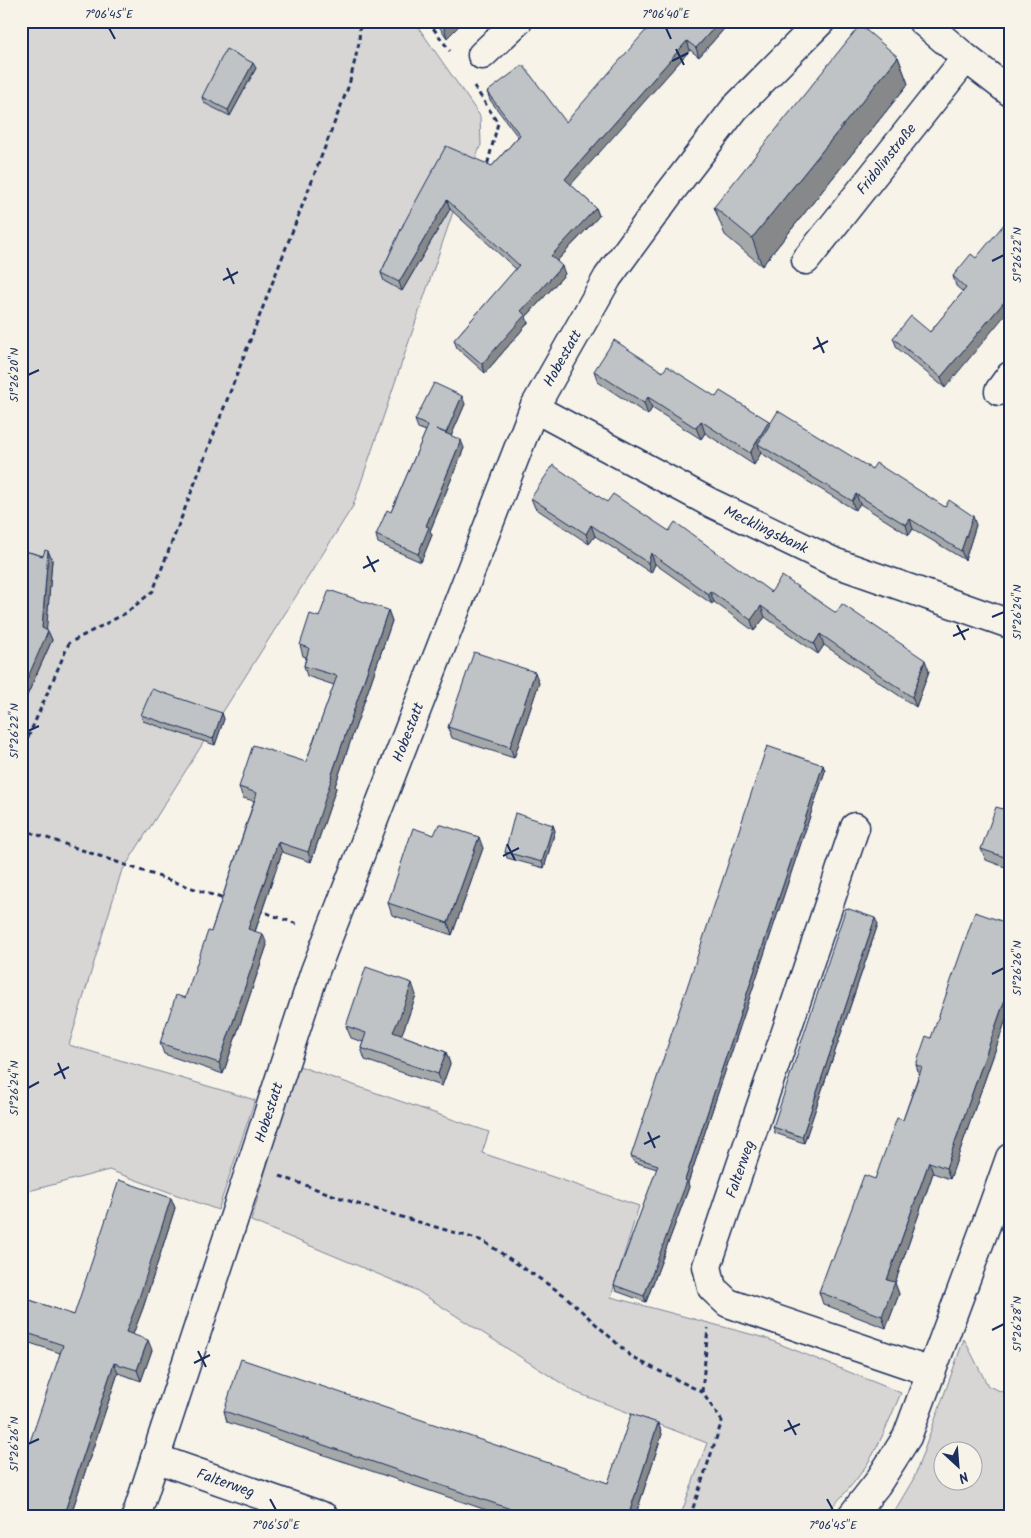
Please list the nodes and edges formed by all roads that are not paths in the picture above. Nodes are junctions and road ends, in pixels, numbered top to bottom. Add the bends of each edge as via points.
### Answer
1 (518, 21) edge
2 (821, 21) edge
3 (922, 21) edge
4 (966, 58) junction
5 (473, 62) road end
6 (1010, 92) edge
7 (806, 260) dead end
8 (534, 408) junction
9 (1010, 624) edge
10 (855, 827) dead end
11 (1010, 1158) edge
12 (931, 1372) junction
13 (155, 1458) junction
14 (136, 1517) edge
15 (324, 1517) edge
16 (851, 1517) edge

1 - 5 street
2 - 8 street, Hobestatt via 735,108 662,203 608,277
3 - 4 street
4 - 6 street
4 - 7 street, Fridolinstraße
8 - 9 street, Mecklingsbank via 709,502 836,563
8 - 13 street, Hobestatt via 315,971
10 - 12 street, Falterweg via 707,1266 712,1288 728,1303
11 - 12 street
12 - 16 street via 907,1437
13 - 14 street, Hobestatt
13 - 15 street, Falterweg

